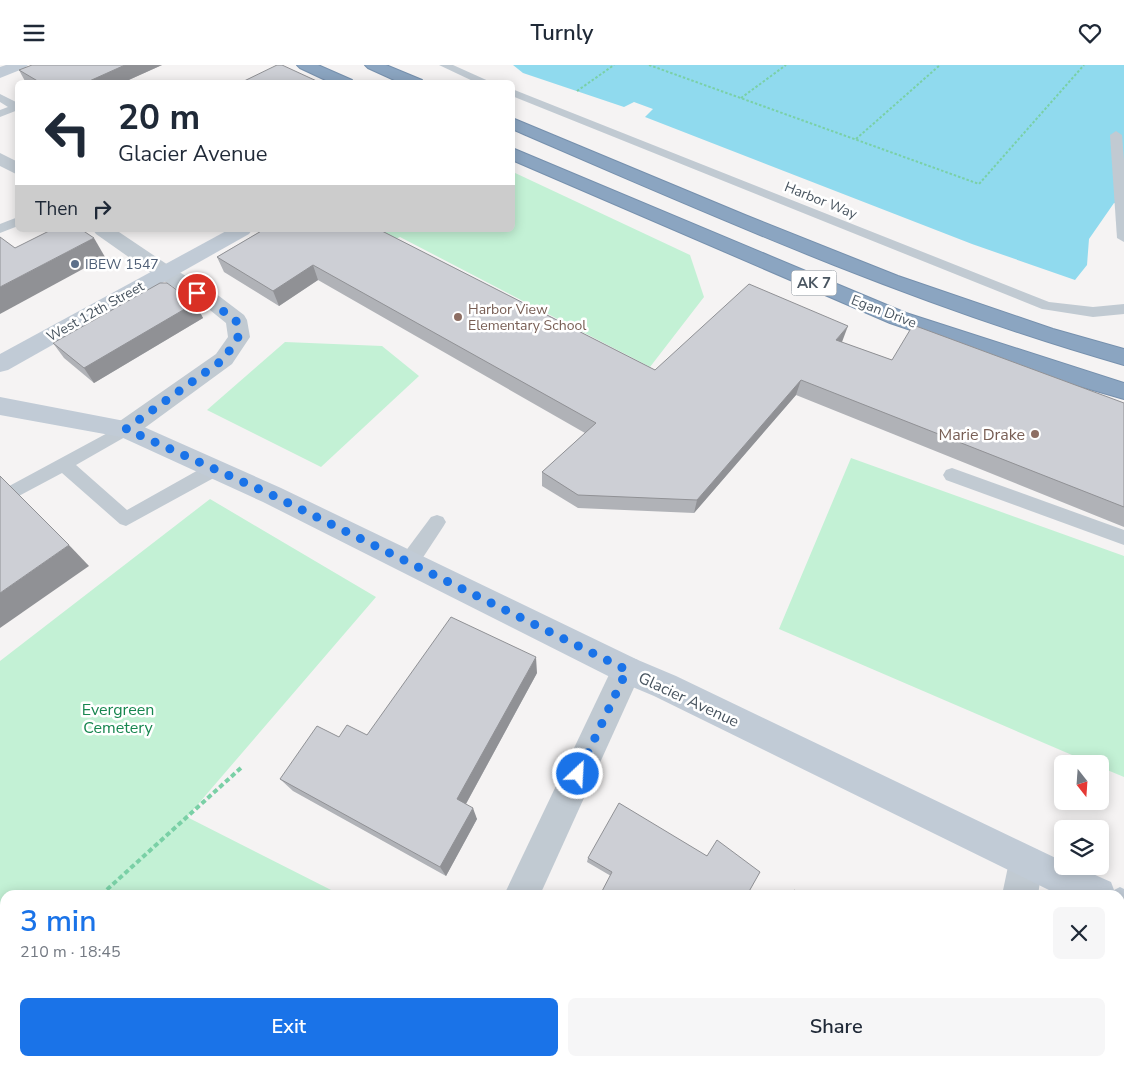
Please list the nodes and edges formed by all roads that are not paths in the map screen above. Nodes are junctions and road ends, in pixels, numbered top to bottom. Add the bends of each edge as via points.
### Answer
1 (20, 65) edge
2 (305, 65) edge
3 (372, 65) edge
4 (444, 65) edge
5 (0, 73) edge
6 (339, 80) edge
7 (409, 80) edge
8 (481, 80) edge
9 (515, 93) edge
10 (0, 97) edge
11 (15, 106) edge
12 (15, 107) edge
13 (0, 114) edge
14 (515, 124) edge
15 (1116, 135) dead end
16 (515, 154) edge
17 (0, 158) edge
18 (15, 168) edge
19 (15, 222) edge
20 (0, 229) edge
21 (106, 232) edge
22 (238, 232) edge
23 (1124, 239) edge
24 (164, 272) junction
25 (1124, 309) edge
26 (1124, 357) edge
27 (0, 364) edge
28 (1124, 391) edge
29 (0, 406) edge
30 (126, 429) junction
31 (63, 464) junction
32 (215, 469) junction
33 (952, 475) dead end
34 (0, 499) edge
35 (437, 522) dead end
36 (1124, 538) edge
37 (409, 562) junction
38 (627, 670) junction
39 (1023, 879) edge
40 (524, 890) edge
41 (1075, 890) edge

1 - 5 main road
2 - 6 highway
3 - 7 highway
4 - 8 lane
9 - 25 lane, Harbor Way via 1047,306 1093,311
10 - 11 lane
12 - 13 lane
14 - 26 highway, Egan Drive / AK 7 via 835,259 965,308
15 - 23 lane
16 - 28 highway, Egan Drive / AK 7 via 898,318
17 - 18 street
19 - 20 lane
21 - 24 street
22 - 24 main road, West 12th Street
24 - 27 main road, West 12th Street
24 - 30 street via 236,320 238,337 224,359
29 - 30 main road, Glacier Avenue
30 - 31 lane
30 - 32 main road, Glacier Avenue
31 - 32 lane via 126,519
31 - 34 lane
32 - 37 main road, Glacier Avenue
33 - 36 lane
35 - 37 lane
37 - 38 main road, Glacier Avenue
38 - 39 main road, Glacier Avenue via 683,695
38 - 40 street
39 - 41 main road, Glacier Avenue

